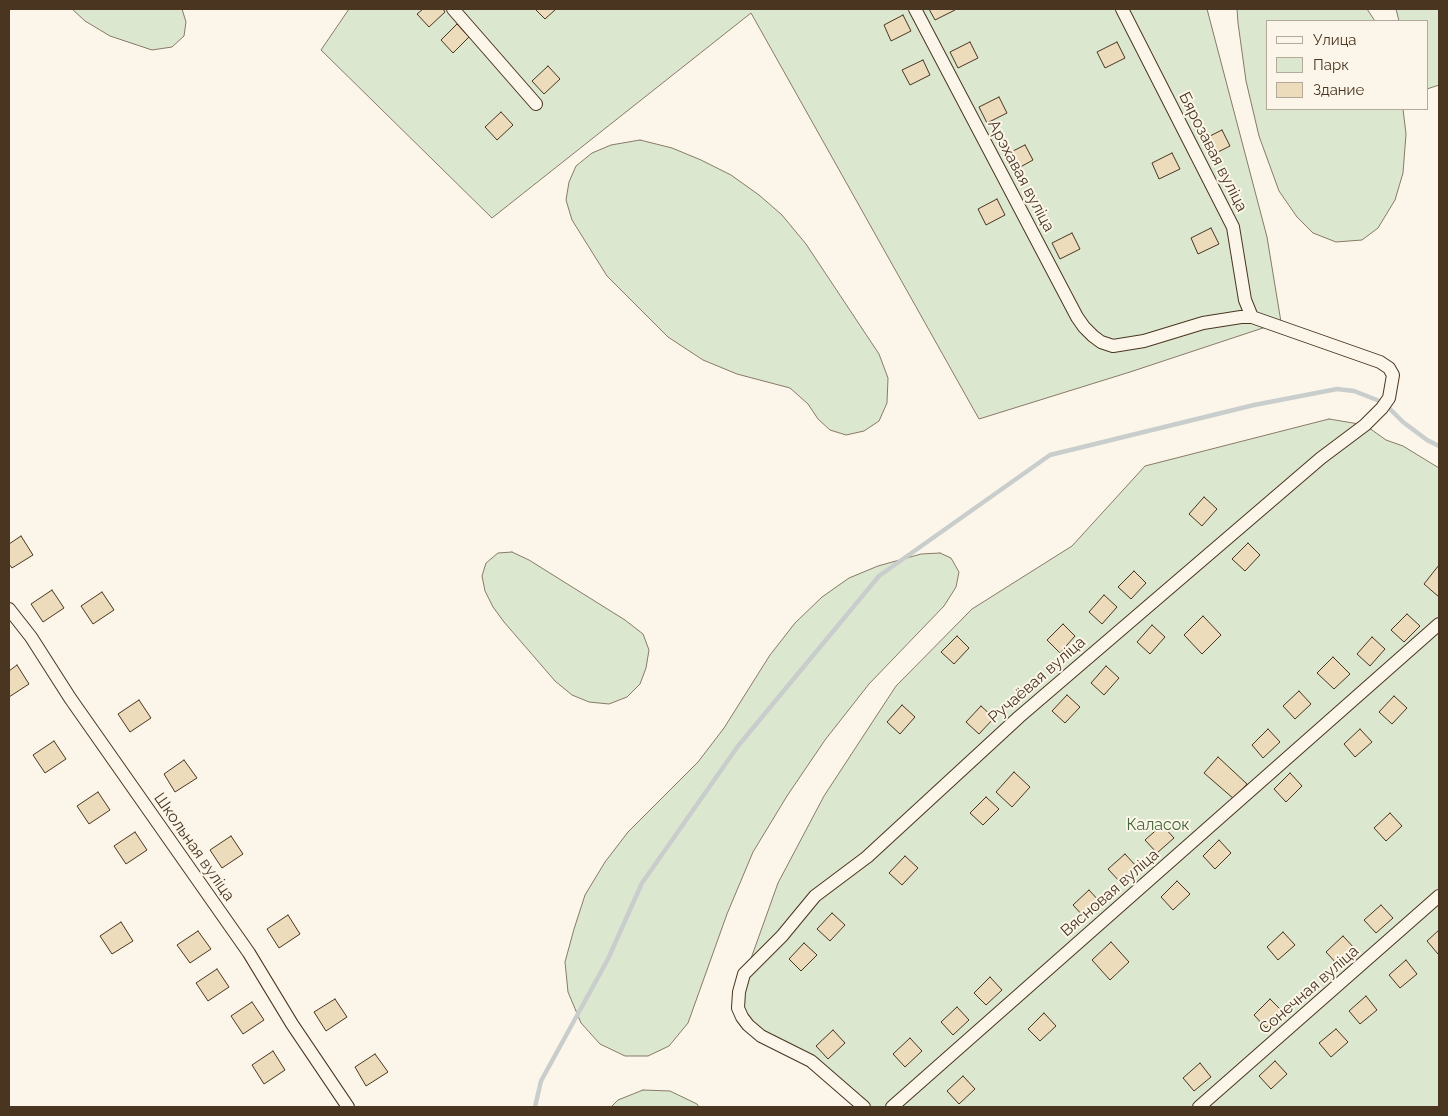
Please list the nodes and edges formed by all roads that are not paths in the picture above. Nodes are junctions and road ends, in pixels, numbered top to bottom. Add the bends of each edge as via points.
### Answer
1 (453, 9) edge
2 (915, 9) edge
3 (1122, 9) edge
4 (536, 104) dead end
5 (1252, 317) junction
6 (9, 609) edge
7 (1439, 624) edge
8 (1439, 896) edge
9 (348, 1107) edge
10 (864, 1107) edge
11 (892, 1107) edge
12 (1199, 1107) edge

1 - 4 street
2 - 5 street, Арэхавая вуліца via 1084,328 1113,346 1144,341 1203,323
3 - 5 street, Бярозавая вуліца via 1232,227 1245,300
5 - 10 street, Ручаёвая вуліца via 1380,362 1393,375 1386,403 1365,425 1321,458 1019,716 867,857 815,896 772,947 744,974 738,1008 748,1025 761,1036 810,1061
6 - 9 street, Школьная вуліца via 248,952
7 - 11 street, Вясновая вуліца
8 - 12 street, Сонечная вуліца

